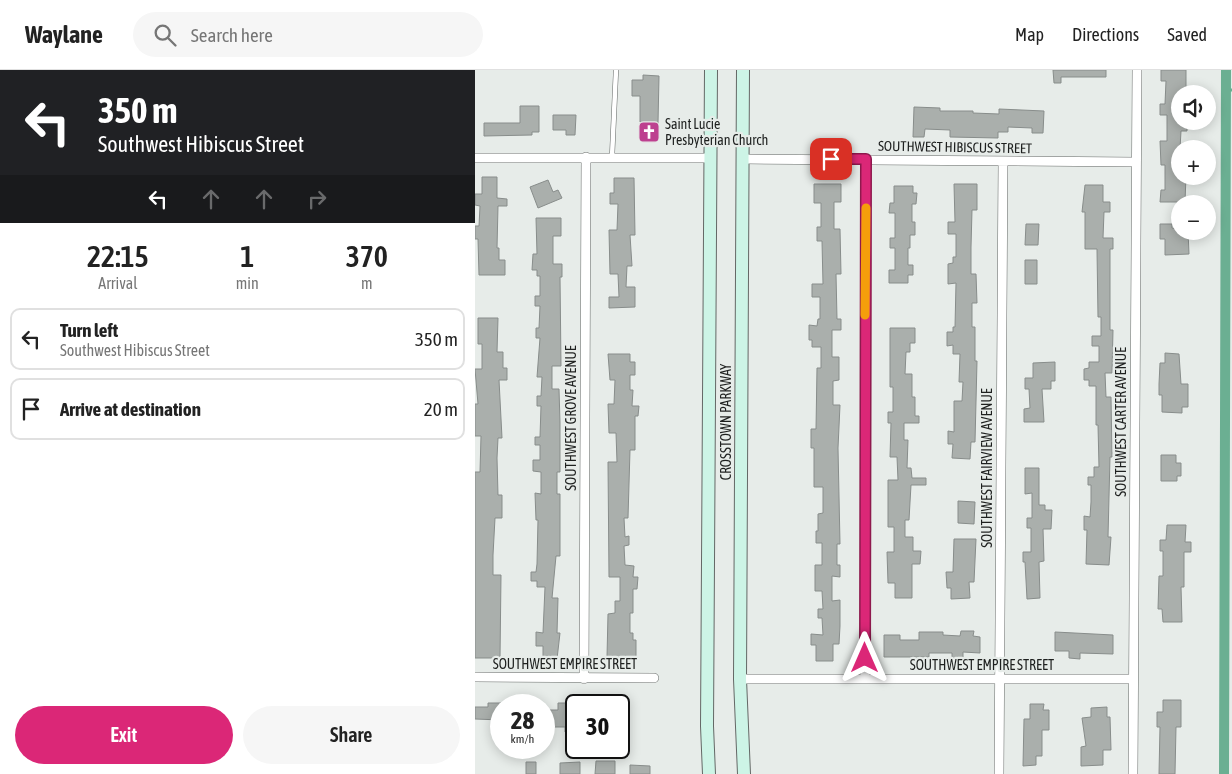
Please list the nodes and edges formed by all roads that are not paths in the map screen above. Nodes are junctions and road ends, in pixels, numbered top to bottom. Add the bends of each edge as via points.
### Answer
1 (616, 70) edge
2 (711, 70) edge
3 (743, 70) edge
4 (1137, 70) edge
5 (586, 157) junction
6 (612, 157) junction
7 (475, 158) edge
8 (710, 158) junction
9 (743, 159) junction
10 (866, 159) junction
11 (1003, 162) junction
12 (1136, 162) junction
13 (475, 677) edge
14 (654, 678) dead end
15 (865, 678) junction
16 (584, 679) junction
17 (740, 679) junction
18 (1133, 679) junction
19 (999, 680) junction
20 (709, 774) edge
21 (744, 774) edge
22 (999, 774) edge
23 (1133, 774) edge

1 - 6 lane
2 - 8 main road, CROSSTOWN PARKWAY
3 - 9 main road, CROSSTOWN PARKWAY
4 - 12 street, SOUTHWEST CARTER AVENUE
5 - 6 street
5 - 7 street
5 - 16 street, SOUTHWEST GROVE AVENUE
6 - 8 street
8 - 20 main road, CROSSTOWN PARKWAY
9 - 10 street, SOUTHWEST HIBISCUS STREET
9 - 17 main road, CROSSTOWN PARKWAY
10 - 11 street, SOUTHWEST HIBISCUS STREET
10 - 15 street
11 - 12 street, SOUTHWEST HIBISCUS STREET
11 - 19 street, SOUTHWEST FAIRVIEW AVENUE
12 - 18 street, SOUTHWEST CARTER AVENUE
13 - 16 street, SOUTHWEST EMPIRE STREET
14 - 16 street, SOUTHWEST EMPIRE STREET
15 - 17 street, SOUTHWEST EMPIRE STREET
15 - 19 street, SOUTHWEST EMPIRE STREET
17 - 21 main road, CROSSTOWN PARKWAY
18 - 19 street, SOUTHWEST EMPIRE STREET
18 - 23 street, SOUTHWEST CARTER AVENUE
19 - 22 street, SOUTHWEST FAIRVIEW AVENUE

